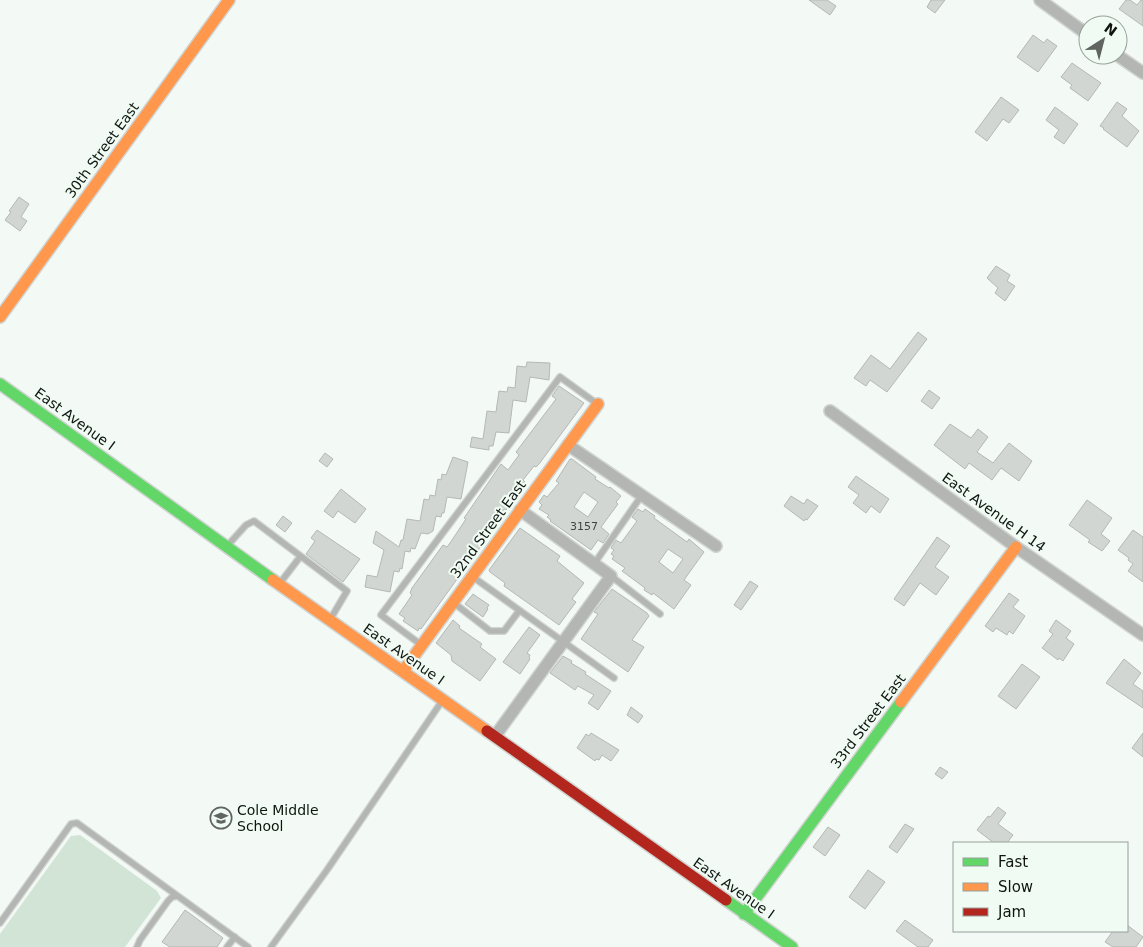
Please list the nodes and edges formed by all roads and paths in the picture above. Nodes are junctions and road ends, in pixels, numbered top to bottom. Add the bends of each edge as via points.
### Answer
1 (229, 0) edge
2 (1040, 0) edge
3 (1078, 28) edge
4 (1128, 63) edge
5 (1143, 74) edge
6 (0, 317) edge
7 (0, 384) edge
8 (598, 404) joint
9 (830, 411) dead end
10 (568, 445) junction
11 (642, 495) junction
12 (520, 510) junction
13 (716, 546) dead end
14 (227, 547) junction
15 (1016, 547) junction
16 (300, 557) junction
17 (594, 564) junction
18 (472, 576) junction
19 (611, 576) junction
20 (279, 584) junction
21 (453, 603) junction
22 (519, 611) junction
23 (660, 614) dead end
24 (330, 620) junction
25 (1143, 635) edge
26 (563, 643) junction
27 (422, 645) junction
28 (403, 671) junction
29 (614, 678) dead end
30 (443, 699) junction
31 (495, 736) junction
32 (177, 896) junction
33 (744, 914) junction
34 (0, 923) edge
35 (235, 937) junction
36 (137, 947) edge
37 (228, 947) edge
38 (248, 947) edge
39 (271, 947) edge
40 (792, 947) edge

1 - 6 street, 30th Street East
2 - 3 street
4 - 5 street
7 - 14 street, East Avenue I
8 - 10 street, 32nd Street East
8 - 27 lane via 560,377 382,615
9 - 15 street, East Avenue H 14
10 - 11 street
10 - 12 street, 32nd Street East
11 - 13 street
11 - 17 lane
12 - 17 street
12 - 18 street, 32nd Street East
14 - 16 lane via 246,525 254,521
14 - 20 street, East Avenue I
15 - 25 street, East Avenue H 14
15 - 33 street, 33rd Street East
16 - 20 lane
16 - 24 lane via 347,592
17 - 19 street
18 - 21 street, 32nd Street East
18 - 22 lane
19 - 23 lane
19 - 26 street
20 - 24 street, East Avenue I
21 - 22 lane via 490,631 504,631
21 - 27 street, 32nd Street East
22 - 26 lane
24 - 28 street, East Avenue I
26 - 29 lane
26 - 31 street
27 - 28 street, 32nd Street East
28 - 30 street, East Avenue I
30 - 31 street, East Avenue I
30 - 39 lane
31 - 33 street, East Avenue I
32 - 34 lane via 77,823 71,824
32 - 35 lane
32 - 36 lane via 168,901
33 - 40 street, East Avenue I
35 - 37 lane
35 - 38 lane

